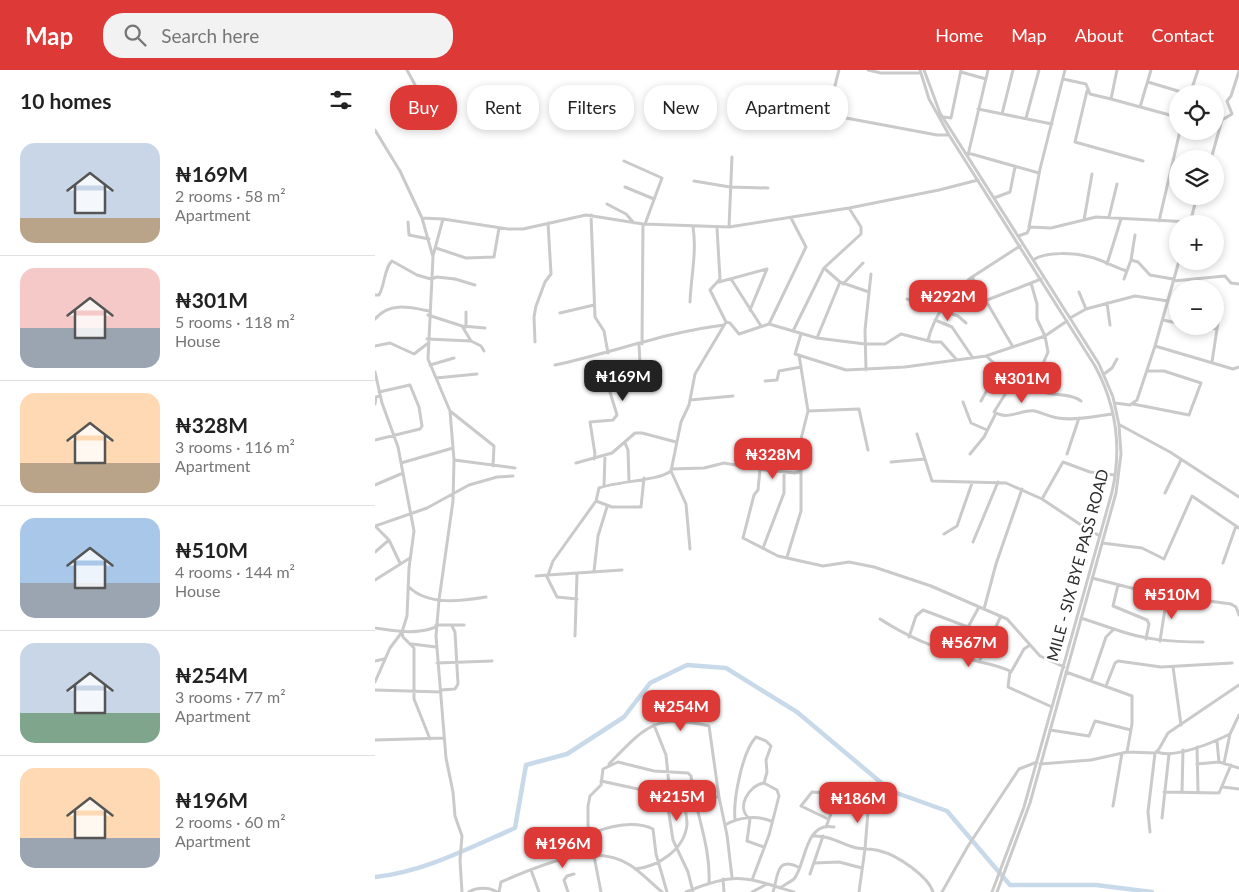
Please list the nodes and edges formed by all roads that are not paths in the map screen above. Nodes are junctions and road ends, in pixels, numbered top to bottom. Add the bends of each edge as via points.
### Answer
1 (407, 70) edge
2 (839, 70) edge
3 (868, 70) edge
4 (924, 70) edge
5 (988, 70) edge
6 (1013, 70) edge
7 (1039, 70) edge
8 (1065, 70) edge
9 (1117, 70) edge
10 (1151, 70) edge
11 (1198, 70) edge
12 (879, 71) edge
13 (920, 71) edge
14 (961, 71) edge
15 (1239, 71) edge
16 (986, 79) junction
17 (1063, 79) junction
18 (1148, 82) junction
19 (415, 85) edge
20 (1192, 85) edge
21 (1169, 88) edge
22 (1087, 91) junction
23 (1111, 99) junction
24 (1140, 107) junction
25 (978, 109) junction
26 (1001, 114) junction
27 (1169, 115) edge
28 (943, 117) junction
29 (1026, 118) junction
30 (1052, 124) junction
31 (375, 130) edge
32 (949, 135) junction
33 (1178, 140) edge
34 (1214, 150) edge
35 (968, 154) junction
36 (732, 156) dead end
37 (624, 161) dead end
38 (1143, 161) dead end
39 (1015, 167) junction
40 (1039, 172) junction
41 (1092, 174) dead end
42 (978, 180) junction
43 (695, 181) dead end
44 (1117, 184) dead end
45 (625, 186) dead end
46 (730, 187) junction
47 (768, 188) dead end
48 (995, 198) junction
49 (654, 199) junction
50 (607, 204) dead end
51 (849, 208) junction
52 (591, 216) junction
53 (1109, 217) junction
54 (421, 218) junction
55 (443, 218) junction
56 (791, 218) junction
57 (1121, 219) junction
58 (1084, 220) junction
59 (1159, 221) junction
60 (408, 222) dead end
61 (1169, 222) edge
62 (548, 223) junction
63 (634, 223) junction
64 (644, 224) junction
65 (693, 227) junction
66 (729, 227) junction
67 (499, 228) junction
68 (717, 228) junction
69 (1028, 228) junction
70 (1011, 229) junction
71 (1135, 235) dead end
72 (1018, 236) junction
73 (429, 239) junction
74 (1020, 246) junction
75 (436, 248) junction
76 (433, 257) junction
77 (1033, 260) junction
78 (1131, 260) junction
79 (863, 263) dead end
80 (1107, 264) junction
81 (824, 268) junction
82 (1176, 270) edge
83 (1127, 271) junction
84 (871, 274) dead end
85 (972, 277) junction
86 (431, 279) junction
87 (731, 279) junction
88 (1041, 279) junction
89 (1124, 279) dead end
90 (1173, 280) junction
91 (719, 282) junction
92 (842, 283) junction
93 (1031, 283) junction
94 (1239, 284) edge
95 (475, 285) dead end
96 (869, 292) junction
97 (1079, 292) dead end
98 (375, 295) edge
99 (1169, 297) edge
100 (907, 299) dead end
101 (987, 300) junction
102 (1168, 301) junction
103 (690, 302) dead end
104 (1107, 303) junction
105 (594, 306) junction
106 (941, 309) junction
107 (1086, 309) junction
108 (383, 310) junction
109 (750, 310) junction
110 (375, 311) edge
111 (467, 312) dead end
112 (560, 312) dead end
113 (429, 313) junction
114 (375, 319) edge
115 (1068, 319) junction
116 (935, 320) junction
117 (1163, 320) junction
118 (1169, 321) edge
119 (966, 323) dead end
120 (725, 324) junction
121 (769, 324) junction
122 (1110, 325) dead end
123 (464, 326) junction
124 (761, 326) junction
125 (485, 328) dead end
126 (794, 329) junction
127 (801, 334) junction
128 (1216, 335) edge
129 (1045, 336) junction
130 (817, 338) junction
131 (928, 340) junction
132 (427, 341) junction
133 (471, 341) junction
134 (535, 342) dead end
135 (640, 344) junction
136 (865, 344) junction
137 (375, 346) edge
138 (1155, 346) junction
139 (1013, 347) junction
140 (484, 351) dead end
141 (608, 353) junction
142 (799, 355) junction
143 (986, 356) junction
144 (454, 358) dead end
145 (973, 358) junction
146 (1117, 358) dead end
147 (956, 360) junction
148 (1212, 362) junction
149 (430, 365) junction
150 (555, 365) dead end
151 (1239, 367) edge
152 (801, 368) junction
153 (1003, 369) junction
154 (866, 370) junction
155 (1147, 371) junction
156 (375, 372) edge
157 (477, 374) dead end
158 (1104, 374) junction
159 (436, 378) junction
160 (1016, 378) junction
161 (765, 382) dead end
162 (1033, 387) junction
163 (380, 394) junction
164 (733, 396) dead end
165 (690, 400) junction
166 (981, 401) dead end
167 (1081, 401) dead end
168 (963, 402) dead end
169 (1115, 403) junction
170 (375, 404) edge
171 (1133, 404) junction
172 (449, 411) junction
173 (807, 411) junction
174 (996, 413) junction
175 (1113, 414) junction
176 (1079, 418) junction
177 (1119, 425) junction
178 (987, 430) junction
179 (917, 434) dead end
180 (393, 435) junction
181 (375, 440) edge
182 (676, 442) junction
183 (625, 443) junction
184 (453, 448) junction
185 (868, 450) dead end
186 (971, 454) dead end
187 (1067, 454) dead end
188 (605, 455) junction
189 (594, 459) junction
190 (925, 459) junction
191 (454, 460) junction
192 (1181, 460) junction
193 (891, 462) dead end
194 (401, 463) junction
195 (576, 463) dead end
196 (493, 466) junction
197 (515, 468) dead end
198 (760, 469) junction
199 (671, 470) junction
200 (801, 471) junction
201 (785, 472) junction
202 (403, 473) junction
203 (1115, 475) junction
204 (513, 476) dead end
205 (644, 478) junction
206 (629, 480) junction
207 (998, 482) junction
208 (972, 483) junction
209 (375, 485) edge
210 (604, 486) junction
211 (1022, 489) junction
212 (453, 493) junction
213 (1165, 493) dead end
214 (1239, 497) edge
215 (1042, 499) junction
216 (596, 501) junction
217 (607, 507) junction
218 (413, 513) junction
219 (375, 526) edge
220 (1237, 527) edge
221 (944, 534) dead end
222 (1100, 536) junction
223 (389, 540) junction
224 (973, 542) dead end
225 (1102, 543) junction
226 (763, 548) junction
227 (690, 549) dead end
228 (375, 552) edge
229 (410, 557) junction
230 (787, 557) junction
231 (400, 563) junction
232 (1223, 563) dead end
233 (622, 570) dead end
234 (594, 571) junction
235 (577, 574) junction
236 (547, 575) junction
237 (536, 576) dead end
238 (1092, 578) junction
239 (375, 580) edge
240 (1118, 585) junction
241 (408, 587) junction
242 (1167, 596) junction
243 (486, 597) dead end
244 (577, 599) junction
245 (439, 600) junction
246 (979, 607) junction
247 (984, 609) junction
248 (1239, 615) edge
249 (1001, 616) junction
250 (1081, 618) junction
251 (880, 619) dead end
252 (464, 625) dead end
253 (436, 626) junction
254 (452, 626) junction
255 (375, 628) edge
256 (1114, 629) junction
257 (402, 632) junction
258 (575, 636) dead end
259 (909, 637) junction
260 (1146, 639) junction
261 (1160, 641) junction
262 (1203, 642) dead end
263 (411, 644) junction
264 (1031, 645) junction
265 (437, 647) junction
266 (384, 659) junction
267 (375, 661) edge
268 (492, 661) dead end
269 (456, 662) junction
270 (979, 662) junction
271 (437, 663) junction
272 (1232, 663) dead end
273 (1064, 666) junction
274 (1173, 667) junction
275 (1066, 672) junction
276 (1011, 673) junction
277 (1091, 681) junction
278 (375, 682) edge
279 (1239, 685) edge
280 (1106, 686) junction
281 (375, 690) edge
282 (441, 691) junction
283 (413, 693) junction
284 (1052, 707) junction
285 (1053, 713) junction
286 (1239, 715) edge
287 (654, 724) junction
288 (1181, 724) junction
289 (1050, 730) junction
290 (1131, 730) junction
291 (1230, 734) junction
292 (444, 738) junction
293 (430, 739) junction
294 (375, 740) edge
295 (1217, 741) junction
296 (1197, 747) junction
297 (1183, 750) junction
298 (1127, 752) junction
299 (1156, 752) junction
300 (1122, 754) junction
301 (1169, 754) junction
302 (1219, 762) junction
303 (1224, 762) junction
304 (1039, 763) junction
305 (1197, 764) junction
306 (1231, 765) junction
307 (607, 766) junction
308 (1239, 768) edge
309 (669, 772) junction
310 (601, 781) junction
311 (764, 783) junction
312 (1223, 787) junction
313 (1239, 790) edge
314 (1164, 792) junction
315 (1182, 792) junction
316 (1198, 792) junction
317 (668, 795) junction
318 (684, 797) junction
319 (719, 797) junction
320 (693, 798) junction
321 (869, 800) dead end
322 (1113, 806) dead end
323 (1162, 818) dead end
324 (750, 819) junction
325 (735, 820) junction
326 (828, 820) junction
327 (771, 821) junction
328 (725, 825) junction
329 (826, 827) junction
330 (834, 827) dead end
331 (1150, 832) dead end
332 (590, 835) junction
333 (813, 836) junction
334 (823, 836) junction
335 (765, 847) junction
336 (677, 849) junction
337 (865, 849) junction
338 (593, 855) junction
339 (659, 862) junction
340 (815, 863) junction
341 (798, 867) junction
342 (862, 868) junction
343 (634, 869) junction
344 (531, 870) junction
345 (574, 874) dead end
346 (810, 874) dead end
347 (732, 877) junction
348 (723, 879) junction
349 (752, 880) junction
350 (709, 883) junction
351 (767, 884) junction
352 (775, 886) junction
353 (780, 888) junction
354 (693, 891) edge
355 (992, 891) edge
356 (462, 892) edge
357 (470, 892) edge
358 (498, 892) edge
359 (539, 892) edge
360 (568, 892) edge
361 (601, 892) edge
362 (662, 892) edge
363 (667, 892) edge
364 (686, 892) edge
365 (724, 892) edge
366 (752, 892) edge
367 (773, 892) edge
368 (795, 892) edge
369 (859, 892) edge
370 (933, 892) edge
371 (942, 892) edge
372 (997, 892) edge

1 - 19 street
2 - 32 street via 830,115
3 - 12 street
4 - 28 street
5 - 16 street
6 - 26 street
7 - 29 street
8 - 17 street
9 - 23 street
10 - 18 street
11 - 20 street
12 - 13 street
13 - 32 street, MILE - SIX BYE PASS ROAD via 929,99
14 - 16 street
14 - 28 street via 951,118
15 - 34 street via 1227,101 1232,114 1222,120
16 - 25 street
17 - 22 street via 1086,84
17 - 30 street
18 - 21 street
18 - 24 street
22 - 23 street
22 - 38 street via 1075,142
23 - 24 street
24 - 27 street
25 - 26 street
25 - 35 street
26 - 29 street
28 - 35 street
29 - 30 street
30 - 40 street
31 - 54 street via 400,171
32 - 42 street, MILE - SIX BYE PASS ROAD
33 - 59 street
35 - 39 street
35 - 48 street
36 - 46 street
37 - 49 street via 662,178
39 - 40 street
39 - 48 street via 1009,192
40 - 69 street
41 - 58 street
42 - 51 street
42 - 70 street, MILE - SIX BYE PASS ROAD
43 - 46 street
44 - 53 street
45 - 49 street
46 - 47 street
46 - 66 street
48 - 70 street
49 - 64 street
50 - 63 street via 626,214
51 - 56 street
51 - 81 street via 861,227 861,234
52 - 62 street via 571,216
52 - 63 street
52 - 105 street
53 - 57 street
53 - 58 street
54 - 55 street
54 - 73 street
55 - 67 street
55 - 75 street
56 - 66 street
56 - 121 street via 806,247
57 - 59 street
57 - 80 street
58 - 69 street via 1051,228
59 - 61 street
60 - 73 street via 409,235
62 - 67 street via 523,229
62 - 134 street via 551,274 536,306
63 - 64 street
64 - 65 street
64 - 135 street
65 - 68 street
65 - 103 street via 695,244
66 - 68 street
67 - 75 street via 494,257 466,258
68 - 91 street
69 - 72 street via 1027,233
70 - 72 street
70 - 74 street, MILE - SIX BYE PASS ROAD
71 - 78 street
72 - 77 street
73 - 76 street
74 - 85 street
74 - 88 street, MILE - SIX BYE PASS ROAD
75 - 76 street
76 - 86 street
77 - 80 street via 1039,256 1074,255
77 - 115 street
78 - 83 street
78 - 90 street via 1138,262 1151,275
79 - 92 street
80 - 83 street
81 - 92 street
81 - 126 street
82 - 90 street
83 - 89 street
84 - 96 street
85 - 101 street
85 - 106 street via 953,292
86 - 95 street via 455,279
86 - 98 street via 391,262 385,286 378,296
86 - 113 street
87 - 91 street
87 - 109 street
87 - 109 street via 767,270
88 - 93 street
88 - 115 street, MILE - SIX BYE PASS ROAD
90 - 94 street via 1225,276 1231,283
91 - 120 street via 710,290
92 - 96 street
92 - 130 street
93 - 101 street
93 - 129 street via 1037,319
96 - 136 street
97 - 107 street
99 - 102 street
100 - 106 street
101 - 139 street
102 - 104 street via 1140,296
102 - 117 street
104 - 107 street
104 - 122 street
105 - 112 street
105 - 141 street via 596,322 604,331
106 - 116 street
106 - 119 street
107 - 115 street
108 - 110 street
108 - 113 street via 393,307
108 - 114 street
109 - 124 street
111 - 123 street
113 - 123 street
113 - 132 street
115 - 129 street
115 - 158 street
115 - 175 street, MILE - SIX BYE PASS ROAD via 1099,374
116 - 131 street
116 - 145 street via 951,327
117 - 118 street
117 - 138 street
120 - 124 street via 730,323 739,334
120 - 135 street via 669,334
120 - 165 street via 695,374
121 - 124 street
121 - 126 street
123 - 125 street
123 - 133 street
126 - 127 street
127 - 130 street
127 - 142 street via 795,354
128 - 148 street
129 - 139 street
129 - 162 street via 1048,352
130 - 136 street
131 - 136 street via 901,334 885,344
131 - 147 street via 941,342
132 - 133 street
132 - 137 street via 417,354 391,343
132 - 149 street
133 - 140 street
135 - 141 street
135 - 189 street via 640,363 607,376 617,415 613,420 589,422
136 - 154 street
138 - 148 street
138 - 155 street
139 - 143 street
141 - 150 street
142 - 152 street
142 - 154 street via 843,369
143 - 145 street
143 - 153 street
144 - 149 street
145 - 147 street
146 - 158 street
147 - 154 street
148 - 151 street via 1233,369
149 - 159 street
152 - 161 street via 779,370 777,380
152 - 173 street
153 - 160 street
153 - 166 street
155 - 171 street
155 - 171 street via 1164,371 1201,383 1189,414
156 - 163 street
157 - 159 street
158 - 169 street
159 - 172 street
160 - 162 street
160 - 174 street
162 - 167 street
163 - 170 street
163 - 180 street
163 - 180 street via 410,385 419,407 421,428
164 - 165 street
165 - 182 street
168 - 178 street via 971,423
169 - 171 street
169 - 177 street
172 - 184 street
172 - 196 street via 494,446
173 - 185 street via 859,408
173 - 200 street via 801,439
174 - 176 street via 1007,416 1035,411 1058,418
174 - 178 street
175 - 176 street
175 - 203 street, MILE - SIX BYE PASS ROAD via 1117,446
176 - 187 street
177 - 192 street
177 - 225 street via 1121,454 1118,482
178 - 186 street
179 - 190 street
180 - 181 street
180 - 194 street
182 - 183 street via 642,432 631,434
182 - 199 street
183 - 188 street
183 - 206 street
184 - 191 street
184 - 194 street
188 - 189 street
188 - 210 street
189 - 195 street
190 - 193 street
190 - 208 street via 932,481
191 - 196 street
191 - 212 street
192 - 213 street
192 - 214 street
194 - 202 street
196 - 197 street
198 - 199 street via 724,463
198 - 201 street
198 - 226 street via 758,490 743,538
199 - 205 street via 664,475
199 - 227 street via 686,506
200 - 201 street
200 - 230 street via 801,511
201 - 226 street via 784,493
202 - 209 street
202 - 218 street
203 - 215 street via 1090,472 1063,462
203 - 222 street, MILE - SIX BYE PASS ROAD
204 - 212 street via 484,480
205 - 206 street
205 - 217 street via 643,506
206 - 210 street
207 - 208 street
207 - 211 street
207 - 224 street
208 - 221 street via 957,526
210 - 216 street via 597,491
211 - 215 street
211 - 247 street
212 - 218 street
212 - 245 street
215 - 222 street
216 - 217 street
216 - 236 street via 553,561
217 - 234 street via 599,530
218 - 219 street
218 - 229 street
219 - 223 street
220 - 225 street via 1192,496 1164,558 1141,548
220 - 232 street
222 - 273 street, MILE - SIX BYE PASS ROAD
223 - 228 street
223 - 231 street
225 - 238 street
226 - 230 street
229 - 231 street
229 - 241 street
230 - 246 street via 823,566 849,562 874,567 931,586
231 - 239 street
233 - 234 street
234 - 235 street
235 - 236 street
235 - 244 street
236 - 237 street
236 - 244 street via 557,597
238 - 240 street
238 - 250 street
240 - 242 street
240 - 260 street via 1113,606 1147,620
241 - 245 street via 425,598
241 - 257 street via 407,616
242 - 248 street via 1234,605
242 - 261 street
243 - 245 street
244 - 258 street
245 - 253 street
246 - 247 street
246 - 259 street via 968,627 923,610 916,616
247 - 249 street
249 - 264 street
249 - 270 street
250 - 256 street
250 - 275 street
251 - 259 street
252 - 254 street
253 - 254 street
253 - 257 street
253 - 265 street
254 - 269 street
255 - 257 street
256 - 260 street
256 - 277 street via 1106,637
257 - 263 street
257 - 266 street
259 - 270 street
260 - 261 street
261 - 262 street
263 - 265 street
263 - 283 street via 414,651
264 - 273 street via 1040,656
264 - 276 street via 1024,649
265 - 271 street
266 - 267 street
266 - 278 street
268 - 269 street
269 - 271 street
269 - 282 street via 457,687
270 - 276 street via 994,664
271 - 282 street
272 - 274 street
273 - 284 street, MILE - SIX BYE PASS ROAD
274 - 280 street via 1118,661
274 - 288 street
275 - 277 street
275 - 285 street
276 - 284 street via 1008,687
277 - 280 street
279 - 288 street
280 - 290 street via 1132,696
281 - 283 street
282 - 283 street
282 - 292 street
283 - 293 street via 418,714
284 - 285 street, MILE - SIX BYE PASS ROAD
285 - 289 street
285 - 304 street, MILE - SIX BYE PASS ROAD
286 - 291 street
287 - 307 street via 634,737
287 - 309 street
287 - 319 street via 669,720 711,727
288 - 299 street via 1165,736
289 - 290 street via 1089,736 1095,721
289 - 304 street
290 - 298 street
291 - 295 street
291 - 303 street
292 - 293 street
292 - 356 street via 455,816 462,836
293 - 294 street
295 - 296 street
295 - 302 street
296 - 297 street
296 - 305 street
297 - 301 street
297 - 315 street
298 - 299 street
298 - 300 street
299 - 301 street
299 - 331 street via 1148,812
300 - 304 street via 1091,760
300 - 322 street
301 - 314 street
302 - 303 street
302 - 305 street
303 - 306 street
304 - 355 street, MILE - SIX BYE PASS ROAD
304 - 371 street via 1019,769
304 - 372 street via 1026,815
305 - 316 street
306 - 308 street
306 - 312 street
307 - 309 street via 619,762
307 - 310 street via 603,769
309 - 317 street
309 - 320 street via 689,774
310 - 317 street
310 - 332 street via 589,801
311 - 324 street via 754,785 745,799 744,812
311 - 325 street via 771,746 766,740 756,737 738,779 733,804
311 - 327 street via 779,793
312 - 313 street
312 - 316 street via 1219,794
314 - 315 street
314 - 323 street
315 - 316 street
317 - 318 street
317 - 336 street via 670,830
318 - 320 street
318 - 336 street via 687,825
319 - 320 street
319 - 328 street
320 - 350 street via 706,843
321 - 337 street
324 - 325 street
324 - 327 street via 761,817
324 - 335 street via 747,841
325 - 328 street
326 - 326 street via 833,795 812,792 801,806
326 - 329 street
327 - 335 street
328 - 347 street
329 - 330 street
329 - 333 street
332 - 338 street
332 - 339 street via 618,826 651,827
333 - 334 street
333 - 341 street
334 - 337 street
334 - 340 street
335 - 349 street
336 - 339 street
336 - 354 street
337 - 342 street
337 - 370 street via 882,851 895,858 929,882
338 - 343 street via 621,861
338 - 344 street via 573,857
338 - 361 street
339 - 343 street via 647,868
339 - 363 street
340 - 342 street via 839,862
340 - 346 street
341 - 352 street via 786,862 778,871
341 - 353 street via 794,879
342 - 369 street
343 - 362 street
344 - 358 street via 501,882
344 - 359 street
345 - 360 street via 564,880
347 - 348 street
347 - 349 street
348 - 350 street
348 - 365 street
349 - 351 street
350 - 354 street
351 - 352 street
351 - 366 street
352 - 353 street
352 - 367 street
353 - 368 street
354 - 364 street
357 - 358 street via 489,888

